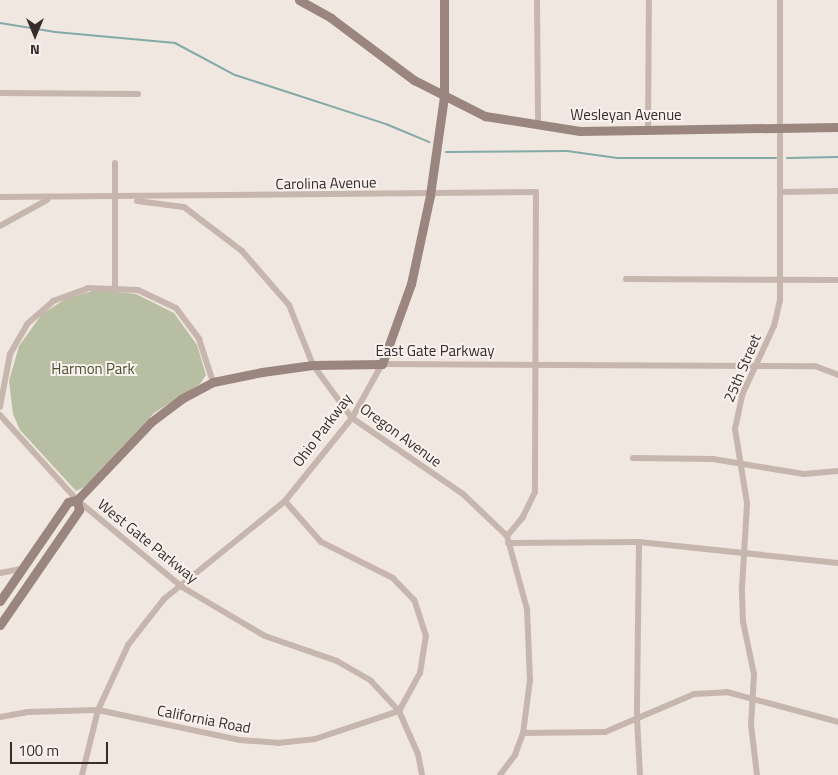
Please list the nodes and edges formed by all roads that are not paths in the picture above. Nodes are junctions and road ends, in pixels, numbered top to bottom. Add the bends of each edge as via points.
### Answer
1 (299, 0) edge
2 (444, 0) edge
3 (537, 0) edge
4 (649, 0) edge
5 (780, 0) edge
6 (0, 93) edge
7 (138, 94) dead end
8 (444, 97) junction
9 (538, 126) junction
10 (838, 126) edge
11 (780, 128) junction
12 (648, 130) junction
13 (115, 163) dead end
14 (838, 191) edge
15 (782, 192) junction
16 (430, 195) junction
17 (0, 197) edge
18 (116, 198) junction
19 (48, 199) junction
20 (0, 226) edge
21 (626, 279) dead end
22 (781, 280) junction
23 (838, 280) edge
24 (115, 287) junction
25 (382, 364) junction
26 (313, 365) junction
27 (534, 365) junction
28 (754, 366) junction
29 (838, 375) edge
30 (213, 382) junction
31 (0, 407) edge
32 (0, 415) edge
33 (352, 418) junction
34 (633, 458) dead end
35 (742, 463) junction
36 (838, 471) edge
37 (78, 500) junction
38 (285, 501) junction
39 (508, 540) junction
40 (639, 542) junction
41 (746, 552) junction
42 (838, 563) edge
43 (21, 569) junction
44 (0, 573) edge
45 (182, 587) junction
46 (0, 601) edge
47 (1, 622) edge
48 (754, 698) junction
49 (98, 710) junction
50 (399, 711) junction
51 (0, 717) edge
52 (636, 718) junction
53 (838, 722) edge
54 (523, 733) junction
55 (82, 775) edge
56 (422, 775) edge
57 (500, 775) edge
58 (640, 775) edge
59 (757, 775) edge

1 - 8 street, Wesleyan Avenue via 312,5 414,80
2 - 8 street, Ohio Parkway
3 - 9 street
4 - 12 street
5 - 11 street, 25th Street
6 - 7 street
8 - 9 street, Wesleyan Avenue via 485,116
8 - 16 street, Ohio Parkway
9 - 12 street, Wesleyan Avenue via 580,131
10 - 11 street, Wesleyan Avenue
11 - 12 street, Wesleyan Avenue
11 - 15 street, 25th Street
13 - 18 street
14 - 15 street
15 - 22 street, 25th Street
16 - 18 street, Carolina Avenue
16 - 25 street, Ohio Parkway via 411,284
16 - 27 street, Carolina Avenue via 536,192
17 - 19 street, Carolina Avenue
18 - 19 street, Carolina Avenue
18 - 24 street
18 - 26 street, Oregon Avenue via 184,207 242,250 289,305
19 - 20 street
21 - 22 street
22 - 23 street
22 - 28 street, 25th Street via 774,326
24 - 30 street via 149,294 176,308 199,339
24 - 31 street via 72,292 45,306 31,319 10,354
25 - 26 street, East Gate Parkway
25 - 27 street, East Gate Parkway
25 - 33 street, Ohio Parkway
26 - 30 street, East Gate Parkway
26 - 33 street, Oregon Avenue
27 - 28 street, East Gate Parkway
27 - 39 street via 535,492
28 - 29 street, East Gate Parkway via 815,366
28 - 35 street, 25th Street via 737,412 735,429
30 - 37 street, East Gate Parkway via 159,415
32 - 37 street, West Gate Parkway
33 - 38 street, Ohio Parkway
33 - 39 street, Oregon Avenue via 463,494
34 - 35 street via 693,457
35 - 36 street via 804,474
35 - 41 street, 25th Street via 747,502
37 - 43 street, East Gate Parkway via 68,502
37 - 45 street, West Gate Parkway
37 - 47 street, East Gate Parkway via 79,510
38 - 45 street, Ohio Parkway
38 - 50 street via 321,542 393,578 414,600 426,636 420,674
39 - 40 street
39 - 54 street via 527,609 530,680
40 - 41 street
40 - 52 street
41 - 42 street via 772,558
41 - 48 street, 25th Street via 743,622 754,674
43 - 44 street
43 - 46 street, East Gate Parkway
45 - 49 street, Ohio Parkway via 164,600 128,645
45 - 50 street, West Gate Parkway via 265,636 337,661 371,681
48 - 52 street via 727,692 694,694
48 - 53 street
48 - 59 street, 25th Street via 751,725
49 - 50 street, California Road via 239,740 278,743 315,739
49 - 51 street, California Road via 27,712
49 - 55 street, Ohio Parkway
50 - 56 street, West Gate Parkway via 418,754
52 - 54 street via 605,732
52 - 58 street
54 - 57 street via 515,755

